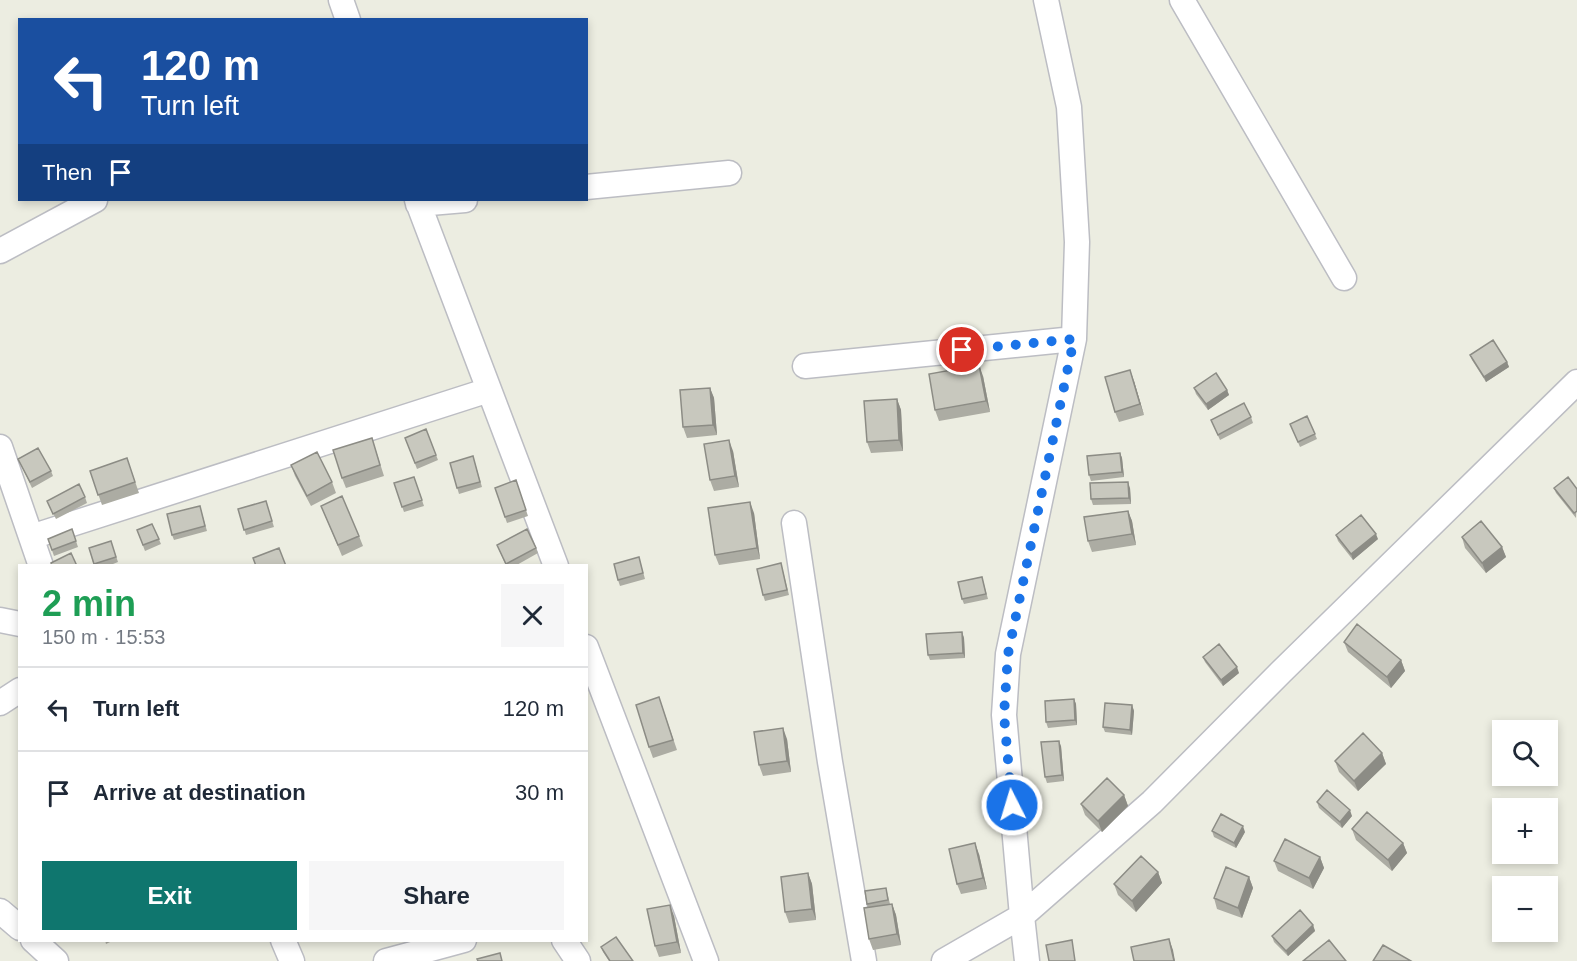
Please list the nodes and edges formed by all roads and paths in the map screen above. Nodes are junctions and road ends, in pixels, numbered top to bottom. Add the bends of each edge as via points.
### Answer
1 (341, 0) edge
2 (1182, 0) edge
3 (1048, 1) edge
4 (347, 18) edge
5 (729, 173) dead end
6 (588, 188) edge
7 (93, 201) edge
8 (442, 201) edge
9 (418, 202) edge
10 (0, 250) edge
11 (1344, 278) dead end
12 (1074, 339) junction
13 (805, 366) dead end
14 (1577, 382) edge
15 (489, 390) junction
16 (0, 447) edge
17 (794, 523) dead end
18 (31, 537) junction
19 (40, 564) edge
20 (555, 564) edge
21 (0, 620) edge
22 (18, 624) edge
23 (588, 652) edge
24 (18, 691) edge
25 (0, 703) edge
26 (0, 911) edge
27 (1022, 916) junction
28 (18, 926) edge
29 (35, 942) edge
30 (284, 942) edge
31 (457, 942) edge
32 (565, 942) edge
33 (56, 961) edge
34 (292, 961) edge
35 (386, 961) edge
36 (578, 961) edge
37 (706, 961) edge
38 (864, 961) edge
39 (944, 961) edge
40 (1028, 961) edge

1 - 4 street
2 - 11 street
3 - 12 street via 1069,107 1077,242
5 - 6 street
7 - 10 street
8 - 9 street
9 - 15 street
12 - 13 street
12 - 27 street via 1008,654 1004,715
14 - 27 street via 1152,802
15 - 18 street
15 - 20 street
16 - 18 street
17 - 38 street
18 - 19 street
21 - 22 street
23 - 37 street
24 - 25 street
26 - 28 street
27 - 39 street
27 - 40 street
29 - 33 street
30 - 34 street
31 - 35 street
32 - 36 street

